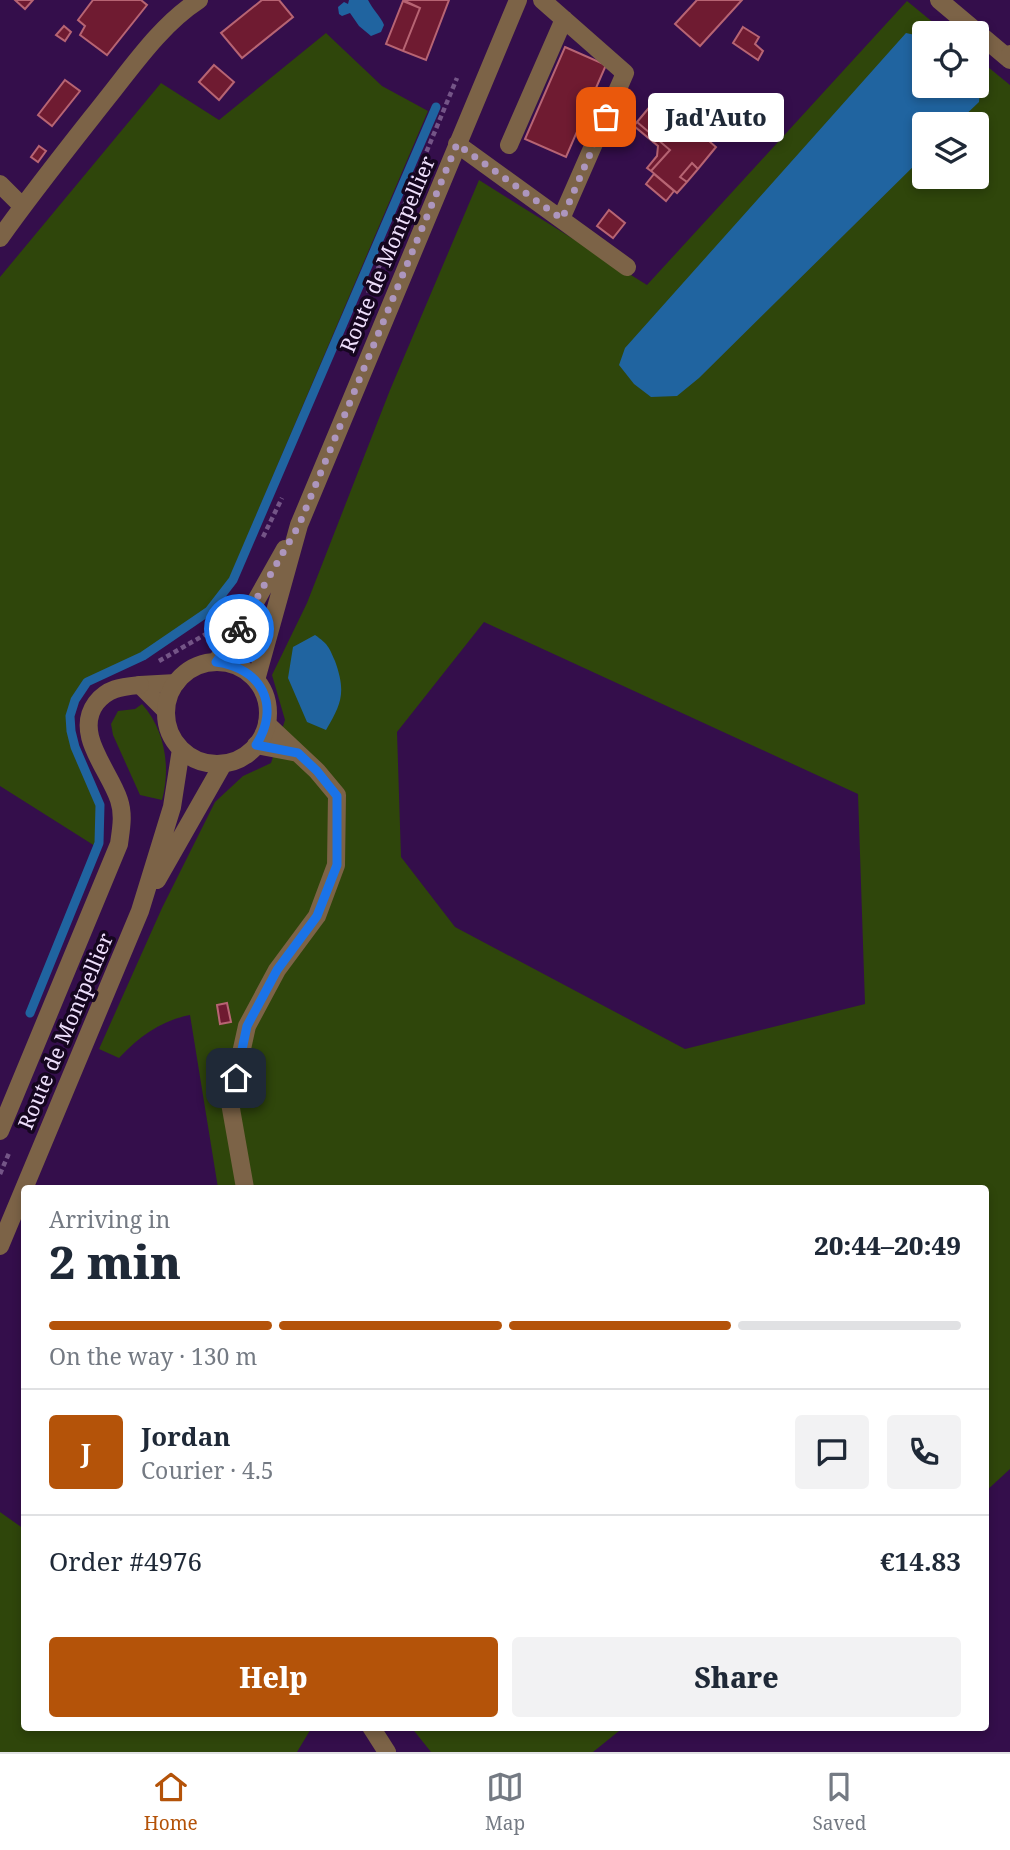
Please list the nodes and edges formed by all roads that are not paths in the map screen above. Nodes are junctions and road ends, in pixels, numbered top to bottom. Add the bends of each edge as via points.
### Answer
1 (199, 0) edge
2 (518, 0) edge
3 (542, 0) edge
4 (939, 0) edge
5 (564, 19) junction
6 (1010, 58) edge
7 (457, 144) junction
8 (509, 145) dead end
9 (0, 184) edge
10 (22, 206) junction
11 (562, 219) junction
12 (0, 239) edge
13 (627, 267) dead end
14 (299, 525) junction
15 (216, 662) junction
16 (256, 680) junction
17 (176, 683) junction
18 (139, 685) junction
19 (166, 711) junction
20 (267, 724) junction
21 (256, 745) junction
22 (181, 749) junction
23 (298, 753) junction
24 (223, 764) junction
25 (140, 911) junction
26 (0, 1131) edge
27 (25, 1185) edge
28 (245, 1185) edge
29 (21, 1196) edge
30 (0, 1246) edge
31 (374, 1731) edge
32 (387, 1752) edge

1 - 10 street via 180,12 138,60
2 - 7 street, Route de Montpellier
3 - 5 street
4 - 6 street
5 - 8 street
5 - 11 street via 625,73
7 - 11 street
7 - 14 street, Route de Montpellier
9 - 10 street
10 - 12 street
11 - 13 street
14 - 15 street, Route de Montpellier
14 - 16 street, Route de Montpellier
15 - 16 street via 238,667
15 - 17 street via 187,672
16 - 20 street via 267,701
17 - 18 street
17 - 19 street
18 - 19 street
18 - 26 street via 104,694 88,723 91,740 120,801 119,844
19 - 22 street via 167,725
20 - 21 street
20 - 23 street
21 - 23 street
21 - 24 street
22 - 24 street via 201,761
22 - 25 street, Route de Montpellier via 172,807
23 - 28 street via 337,796 337,865 317,916 277,970 247,1026 230,1103
24 - 25 street, Route de Montpellier
25 - 27 street, Route de Montpellier
29 - 30 street, Route de Montpellier
31 - 32 street

